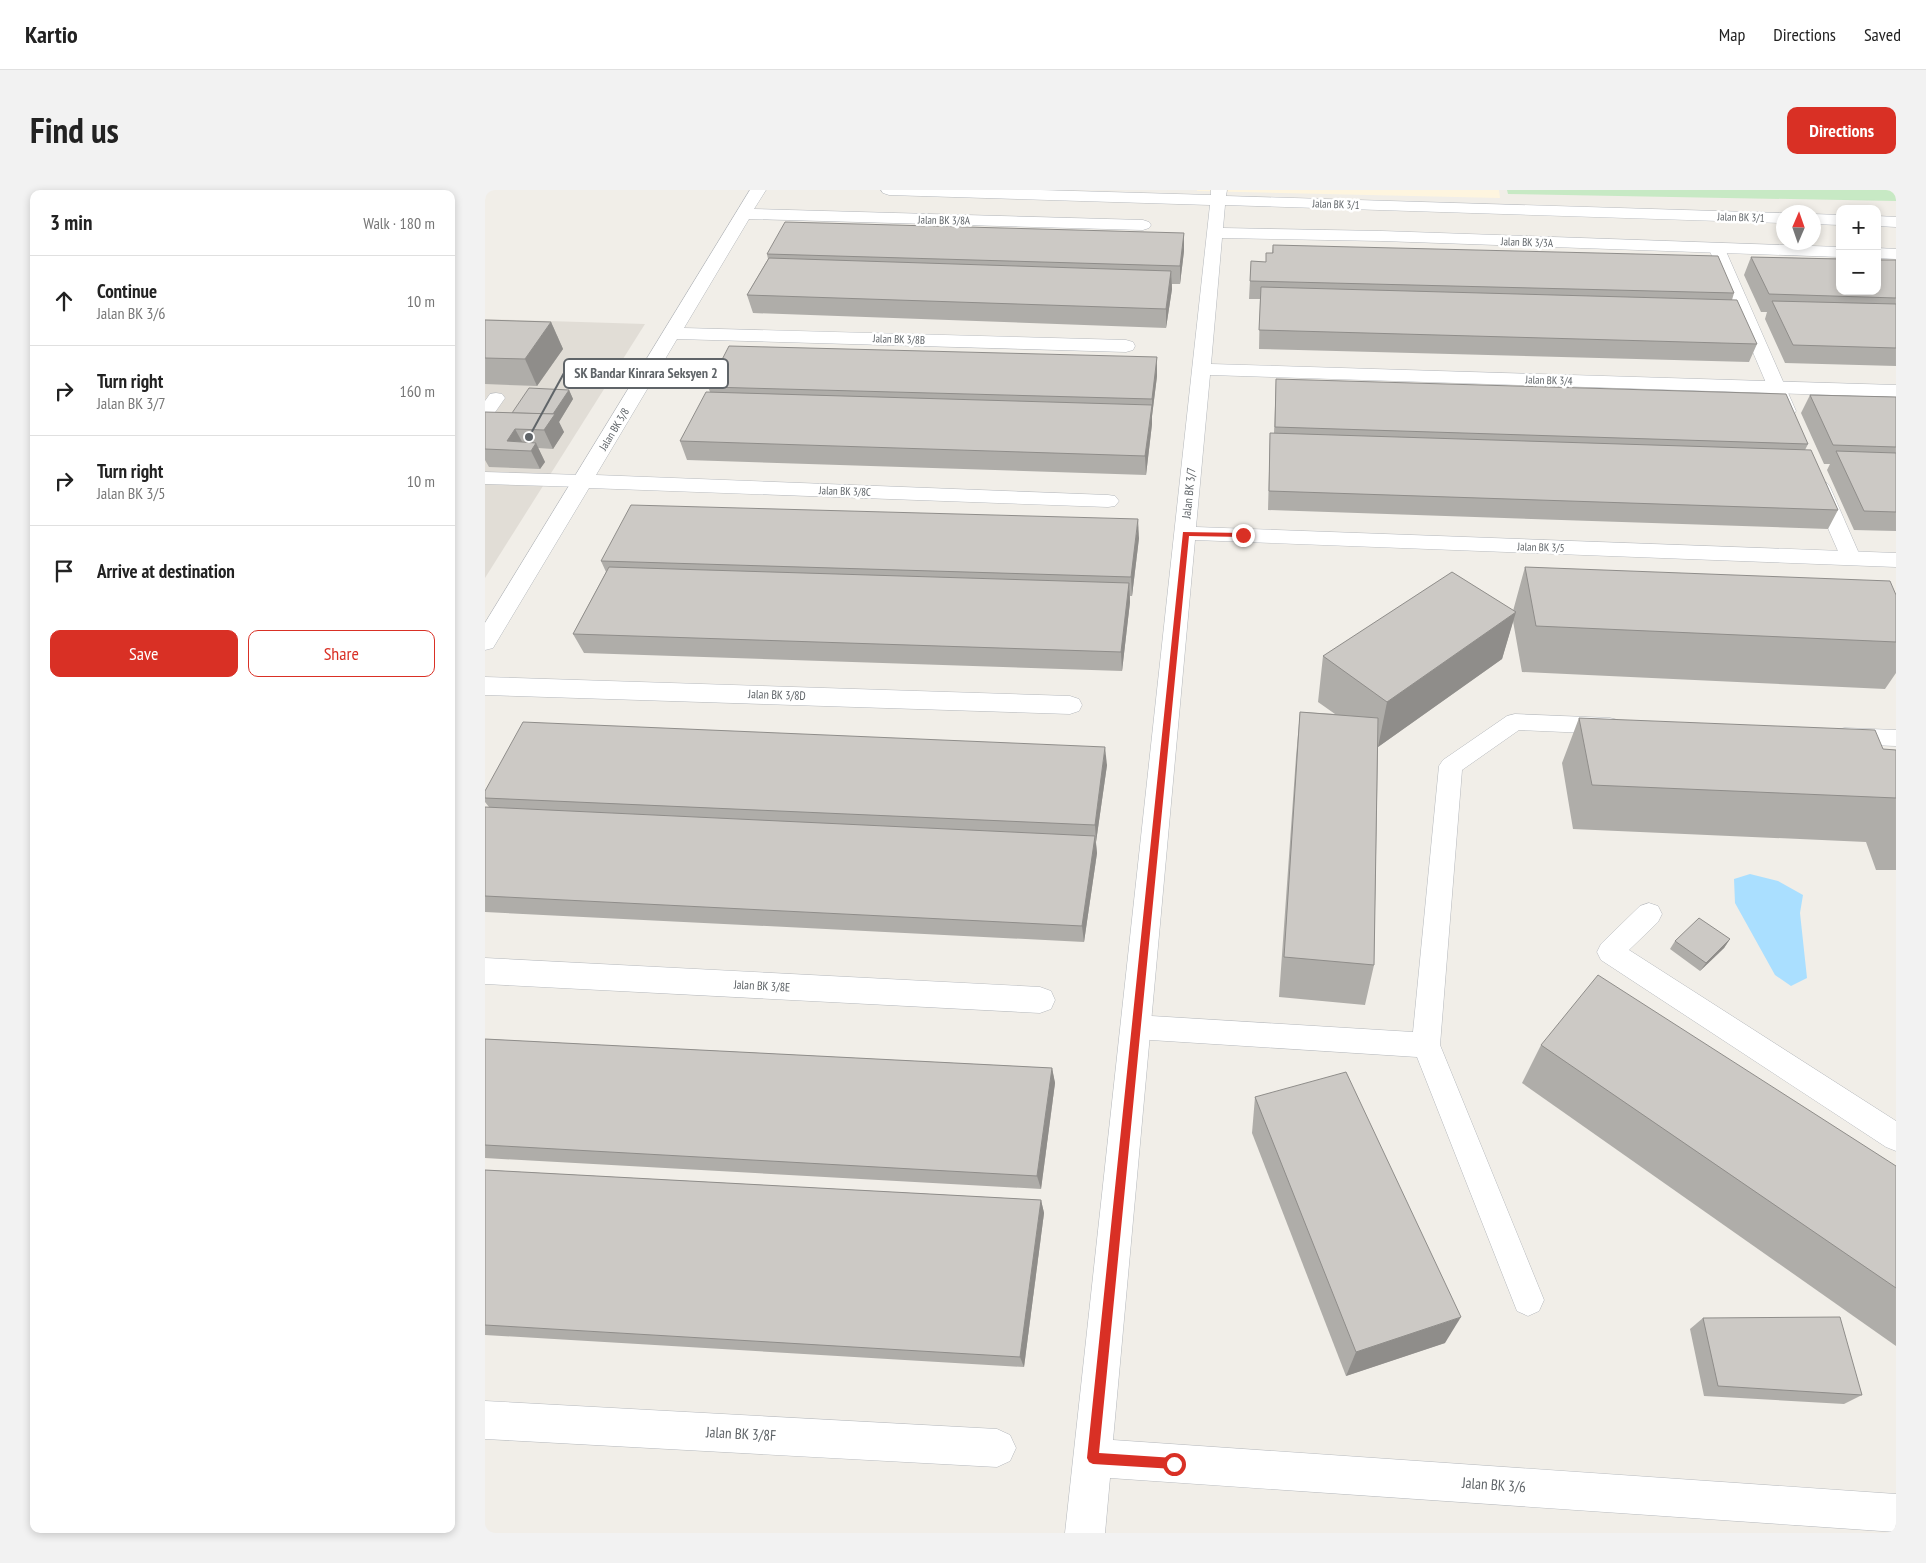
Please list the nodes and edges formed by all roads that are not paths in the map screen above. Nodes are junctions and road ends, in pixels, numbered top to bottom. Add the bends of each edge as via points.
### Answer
1 (758, 190) edge
2 (889, 190) edge
3 (927, 190) edge
4 (1468, 190) edge
5 (1219, 195) edge
6 (1471, 208) junction
7 (744, 214) junction
8 (1776, 218) edge
9 (1821, 219) edge
10 (1836, 220) edge
11 (1881, 221) edge
12 (1896, 222) edge
13 (1143, 225) dead end
14 (1215, 233) junction
15 (1717, 249) junction
16 (1836, 252) edge
17 (1881, 254) edge
18 (1896, 254) edge
19 (672, 333) junction
20 (1126, 346) dead end
21 (1202, 369) junction
22 (1777, 388) junction
23 (1896, 391) edge
24 (496, 398) dead end
25 (485, 414) edge
26 (1793, 424) edge
27 (1812, 468) edge
28 (485, 478) edge
29 (582, 481) junction
30 (1108, 501) dead end
31 (1185, 533) junction
32 (1851, 558) junction
33 (1896, 560) edge
34 (485, 642) edge
35 (485, 686) edge
36 (1070, 705) dead end
37 (1631, 727) edge
38 (1817, 735) edge
39 (1896, 738) edge
40 (1649, 914) dead end
41 (485, 971) edge
42 (1040, 1000) dead end
43 (1135, 1027) junction
44 (1426, 1045) junction
45 (1896, 1136) edge
46 (1528, 1300) dead end
47 (485, 1420) edge
48 (997, 1448) dead end
49 (1093, 1458) junction
50 (1896, 1513) edge
51 (1085, 1533) edge

1 - 7 street, Jalan BK 3/8
2 - 3 street, Jalan BK 3/1
3 - 5 street, Jalan BK 3/1
4 - 6 street
5 - 6 street, Jalan BK 3/1
5 - 14 street, Jalan BK 3/7
6 - 8 street, Jalan BK 3/1
7 - 13 street, Jalan BK 3/8A
7 - 19 street, Jalan BK 3/8
9 - 10 street
11 - 12 street
14 - 15 street, Jalan BK 3/3A
14 - 21 street, Jalan BK 3/7
15 - 16 street, Jalan BK 3/3A
15 - 22 lane
17 - 18 street
19 - 20 street, Jalan BK 3/8B
19 - 29 street, Jalan BK 3/8
21 - 22 street, Jalan BK 3/4
21 - 31 street, Jalan BK 3/7
22 - 23 street, Jalan BK 3/4
22 - 26 lane
24 - 25 lane
27 - 32 lane
28 - 29 lane
29 - 30 street, Jalan BK 3/8C
29 - 34 street, Jalan BK 3/8
31 - 32 street, Jalan BK 3/5
31 - 43 street, Jalan BK 3/7
32 - 33 street, Jalan BK 3/5
35 - 36 street, Jalan BK 3/8D
37 - 44 lane via 1515,722 1451,766
38 - 39 lane
40 - 45 lane via 1610,952
41 - 42 street, Jalan BK 3/8E
43 - 44 lane
43 - 49 street, Jalan BK 3/7
44 - 46 lane
47 - 48 street, Jalan BK 3/8F
49 - 50 street, Jalan BK 3/6
49 - 51 street, Jalan BK 3/7

